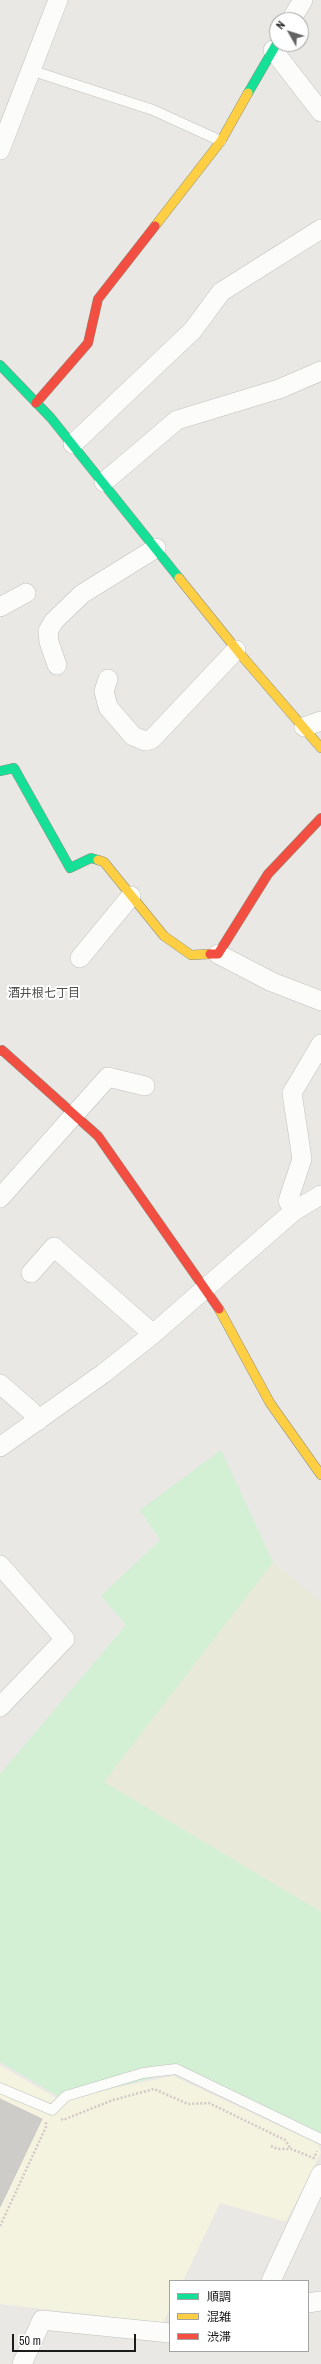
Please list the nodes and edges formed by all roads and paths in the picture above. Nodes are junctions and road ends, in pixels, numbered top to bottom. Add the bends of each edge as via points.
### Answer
1 (58, 0) edge
2 (303, 0) edge
3 (296, 12) edge
4 (272, 52) edge
5 (279, 52) edge
6 (30, 70) junction
7 (321, 112) edge
8 (221, 140) junction
9 (0, 150) edge
10 (321, 229) edge
11 (0, 365) edge
12 (321, 371) edge
13 (36, 403) junction
14 (73, 444) junction
15 (104, 482) junction
16 (156, 548) junction
17 (26, 592) dead end
18 (0, 607) edge
19 (236, 650) junction
20 (57, 665) dead end
21 (108, 679) dead end
22 (313, 724) edge
23 (321, 748) edge
24 (0, 772) edge
25 (321, 818) edge
26 (131, 896) junction
27 (218, 954) junction
28 (80, 958) dead end
29 (321, 1001) edge
30 (321, 1044) edge
31 (0, 1052) edge
32 (145, 1086) dead end
33 (74, 1114) junction
34 (321, 1195) edge
35 (0, 1198) edge
36 (294, 1211) junction
37 (31, 1273) dead end
38 (206, 1289) junction
39 (154, 1334) junction
40 (0, 1384) edge
41 (38, 1421) junction
42 (0, 1447) edge
43 (321, 1476) edge
44 (0, 1565) edge
45 (3, 1698) edge
46 (0, 2088) edge
47 (52, 2110) junction
48 (321, 2144) edge
49 (271, 2146) dead end
50 (291, 2149) junction
51 (321, 2174) edge
52 (0, 2226) edge
53 (271, 2280) edge
54 (321, 2301) edge
55 (309, 2303) edge
56 (169, 2333) edge
57 (22, 2364) edge

1 - 6 street
2 - 3 street
4 - 8 street
5 - 7 street
6 - 8 lane via 153,110
6 - 9 street
8 - 13 street via 98,299 88,343
10 - 14 street via 222,292 193,330
11 - 13 street
12 - 15 street via 279,388 177,420
13 - 14 street
14 - 15 street
15 - 16 street
16 - 19 street
16 - 20 street via 82,594 54,621 48,631
17 - 18 street
19 - 21 street via 152,738 144,741 133,736 108,707 104,692
19 - 22 street
22 - 23 street
24 - 26 street via 14,768 28,788 70,868 90,858 104,862
25 - 27 street via 268,874
26 - 27 street via 164,936 177,947 191,955
26 - 28 street
27 - 29 street via 272,982
30 - 36 street via 292,1093 302,1159 288,1201
31 - 33 street via 2,1050
32 - 33 street via 108,1077
33 - 35 street
33 - 38 street via 98,1136
34 - 36 street
36 - 38 street
37 - 39 street via 54,1247
38 - 39 street
38 - 43 street via 270,1403
39 - 41 street
40 - 41 street via 31,1411
41 - 42 street
44 - 45 street via 65,1639
46 - 47 lane
47 - 48 lane via 66,2096 143,2073 176,2069
47 - 50 path via 63,2120 113,2100 154,2089 188,2104 209,2103 285,2140
47 - 52 path
48 - 50 path via 314,2158
49 - 50 path
51 - 53 street
54 - 55 street
56 - 57 street via 42,2320

